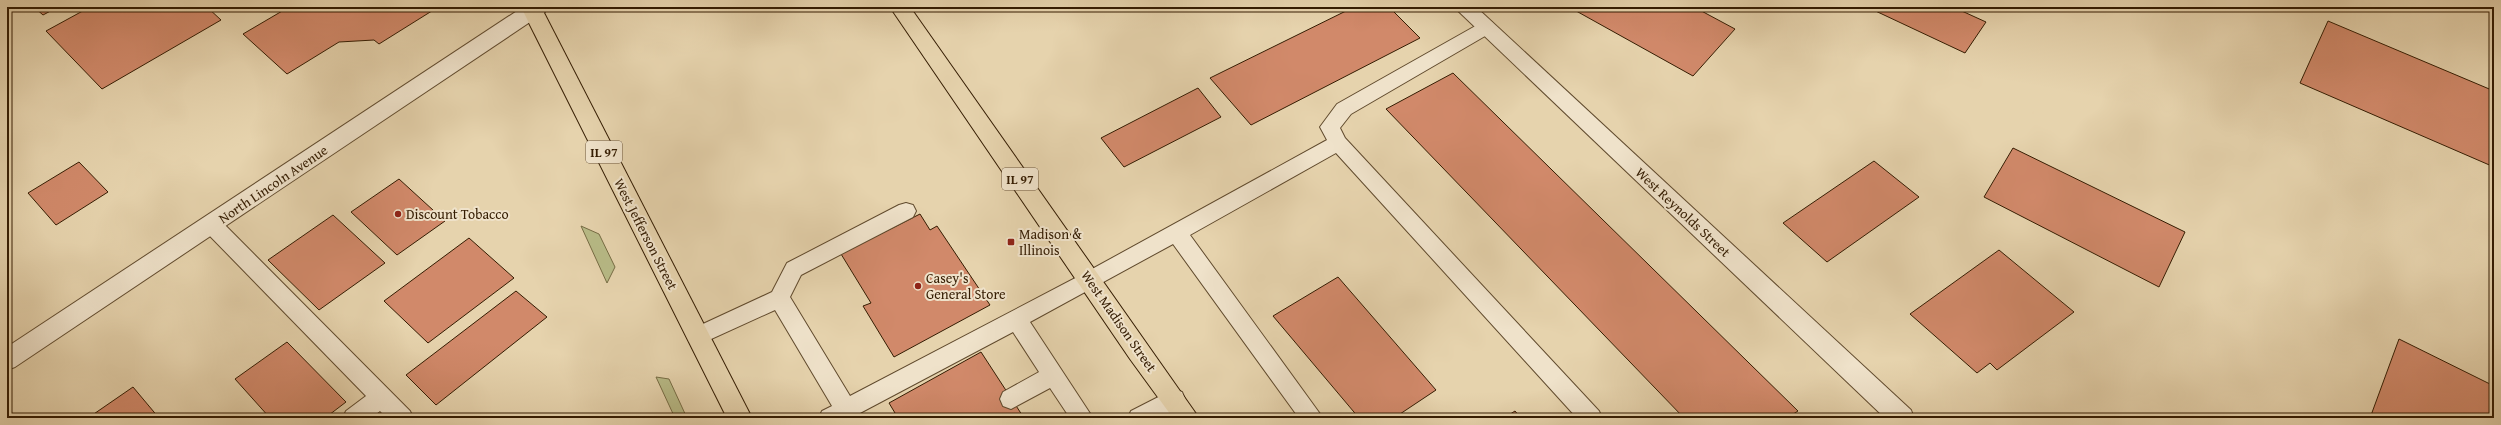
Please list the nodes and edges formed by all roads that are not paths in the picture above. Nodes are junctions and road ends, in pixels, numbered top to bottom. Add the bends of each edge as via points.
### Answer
1 (900, 7) edge
2 (1464, 7) edge
3 (534, 8) edge
4 (1486, 27) junction
5 (1338, 143) junction
6 (906, 211) dead end
7 (212, 225) junction
8 (1176, 232) junction
9 (1090, 280) junction
10 (779, 298) junction
11 (1016, 319) junction
12 (698, 336) junction
13 (7, 360) edge
14 (1054, 375) junction
15 (381, 397) junction
16 (1011, 398) dead end
17 (1174, 399) junction
18 (842, 415) edge
19 (354, 418) edge
20 (402, 418) edge
21 (740, 418) edge
22 (1082, 418) edge
23 (1139, 418) edge
24 (1187, 418) edge
25 (1312, 418) edge
26 (1591, 418) edge
27 (1902, 418) edge

1 - 9 main road, West Madison Street / IL 97
2 - 4 street, West Reynolds Street
3 - 7 street, North Lincoln Avenue
3 - 12 main road, West Jefferson Street / IL 97
4 - 5 lane via 1344,109 1330,127
4 - 27 street, West Reynolds Street
5 - 8 lane
5 - 26 lane
6 - 10 lane via 794,269
7 - 13 street, North Lincoln Avenue
7 - 15 lane
8 - 9 lane
8 - 25 lane
9 - 11 lane
9 - 17 main road, West Madison Street / IL 97
10 - 12 lane
10 - 18 lane
11 - 14 lane
11 - 18 lane
12 - 21 main road, West Jefferson Street / IL 97
14 - 16 lane
14 - 22 lane
15 - 19 lane
15 - 20 lane
17 - 23 lane
17 - 24 main road, West Madison Street / IL 97

